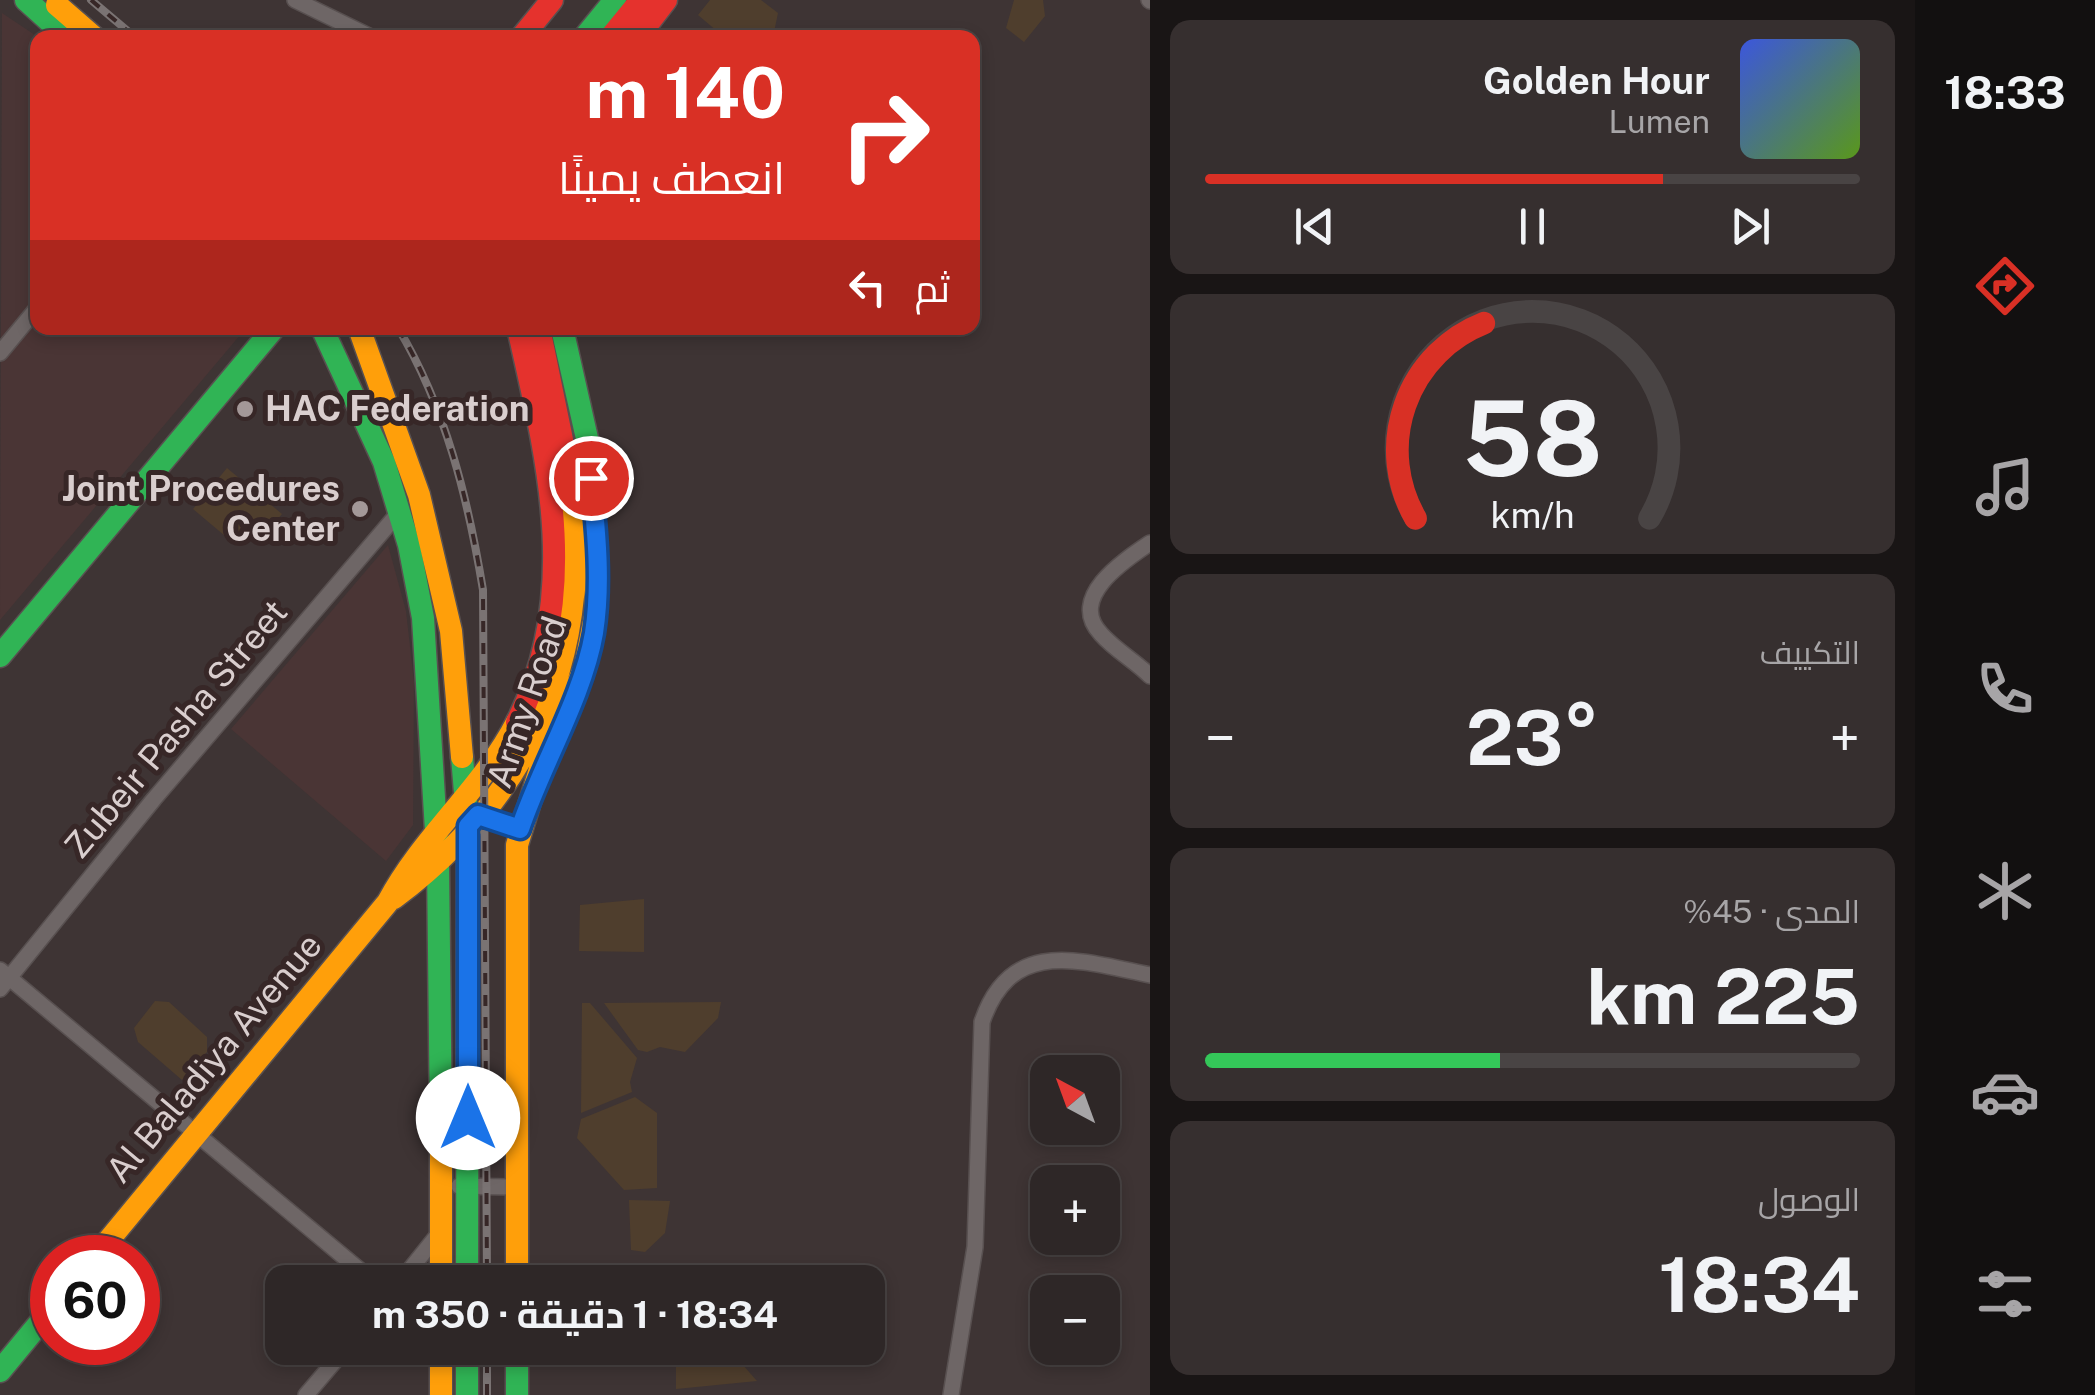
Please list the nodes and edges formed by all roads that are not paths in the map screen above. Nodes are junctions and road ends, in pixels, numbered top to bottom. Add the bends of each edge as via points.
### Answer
1 (26, 0) edge
2 (52, 0) edge
3 (295, 0) edge
4 (552, 0) edge
5 (615, 0) edge
6 (640, 0) edge
7 (666, 0) edge
8 (59, 30) edge
9 (85, 30) edge
10 (357, 30) edge
11 (528, 30) edge
12 (591, 30) edge
13 (616, 30) edge
14 (643, 30) edge
15 (30, 317) edge
16 (268, 335) edge
17 (326, 335) edge
18 (361, 335) edge
19 (520, 335) edge
20 (541, 335) edge
21 (564, 335) edge
22 (0, 353) edge
23 (401, 510) junction
24 (1150, 543) edge
25 (0, 656) edge
26 (1150, 676) edge
27 (470, 815) junction
28 (437, 829) junction
29 (520, 829) junction
30 (439, 857) junction
31 (388, 902) junction
32 (1150, 975) edge
33 (3, 979) edge
34 (196, 1134) junction
35 (441, 1186) junction
36 (467, 1186) junction
37 (515, 1187) junction
38 (440, 1232) junction
39 (113, 1235) edge
40 (354, 1265) edge
41 (414, 1265) edge
42 (441, 1265) edge
43 (467, 1265) edge
44 (517, 1265) edge
45 (30, 1335) edge
46 (332, 1365) edge
47 (441, 1365) edge
48 (467, 1365) edge
49 (517, 1365) edge
50 (0, 1371) edge
51 (306, 1395) edge
52 (442, 1395) edge
53 (467, 1395) edge
54 (517, 1395) edge
55 (951, 1395) edge

1 - 8 main road
2 - 9 main road
3 - 10 street
4 - 11 main road
5 - 12 main road
6 - 13 main road
7 - 14 main road
15 - 22 street
16 - 25 main road
17 - 23 main road via 371,423
18 - 27 main road via 418,494 443,594
19 - 27 main road via 553,481 554,624 520,715
20 - 27 main road via 573,476 576,619 537,732 513,774
21 - 29 main road, Army Road via 593,465 596,611 585,666
23 - 28 main road via 431,686
23 - 33 street, Zubeir Pasha Street
24 - 26 street via 1102,580 1090,602 1099,633
27 - 28 main road
27 - 29 main road
27 - 30 main road
27 - 36 main road
28 - 30 main road
28 - 31 main road via 403,870
29 - 37 main road, Army Road via 514,892
30 - 31 main road
30 - 35 main road
31 - 34 main road, Al Baladiya Avenue
32 - 55 street via 1048,959 1004,980 990,1000 982,1022 975,1247
33 - 34 street
34 - 39 main road, Al Baladiya Avenue
34 - 40 street
35 - 36 street
35 - 38 main road
36 - 37 street
36 - 43 main road
37 - 44 main road, Army Road
38 - 41 street
38 - 42 main road
45 - 50 main road
46 - 51 street
47 - 52 main road
48 - 53 main road
49 - 54 main road

